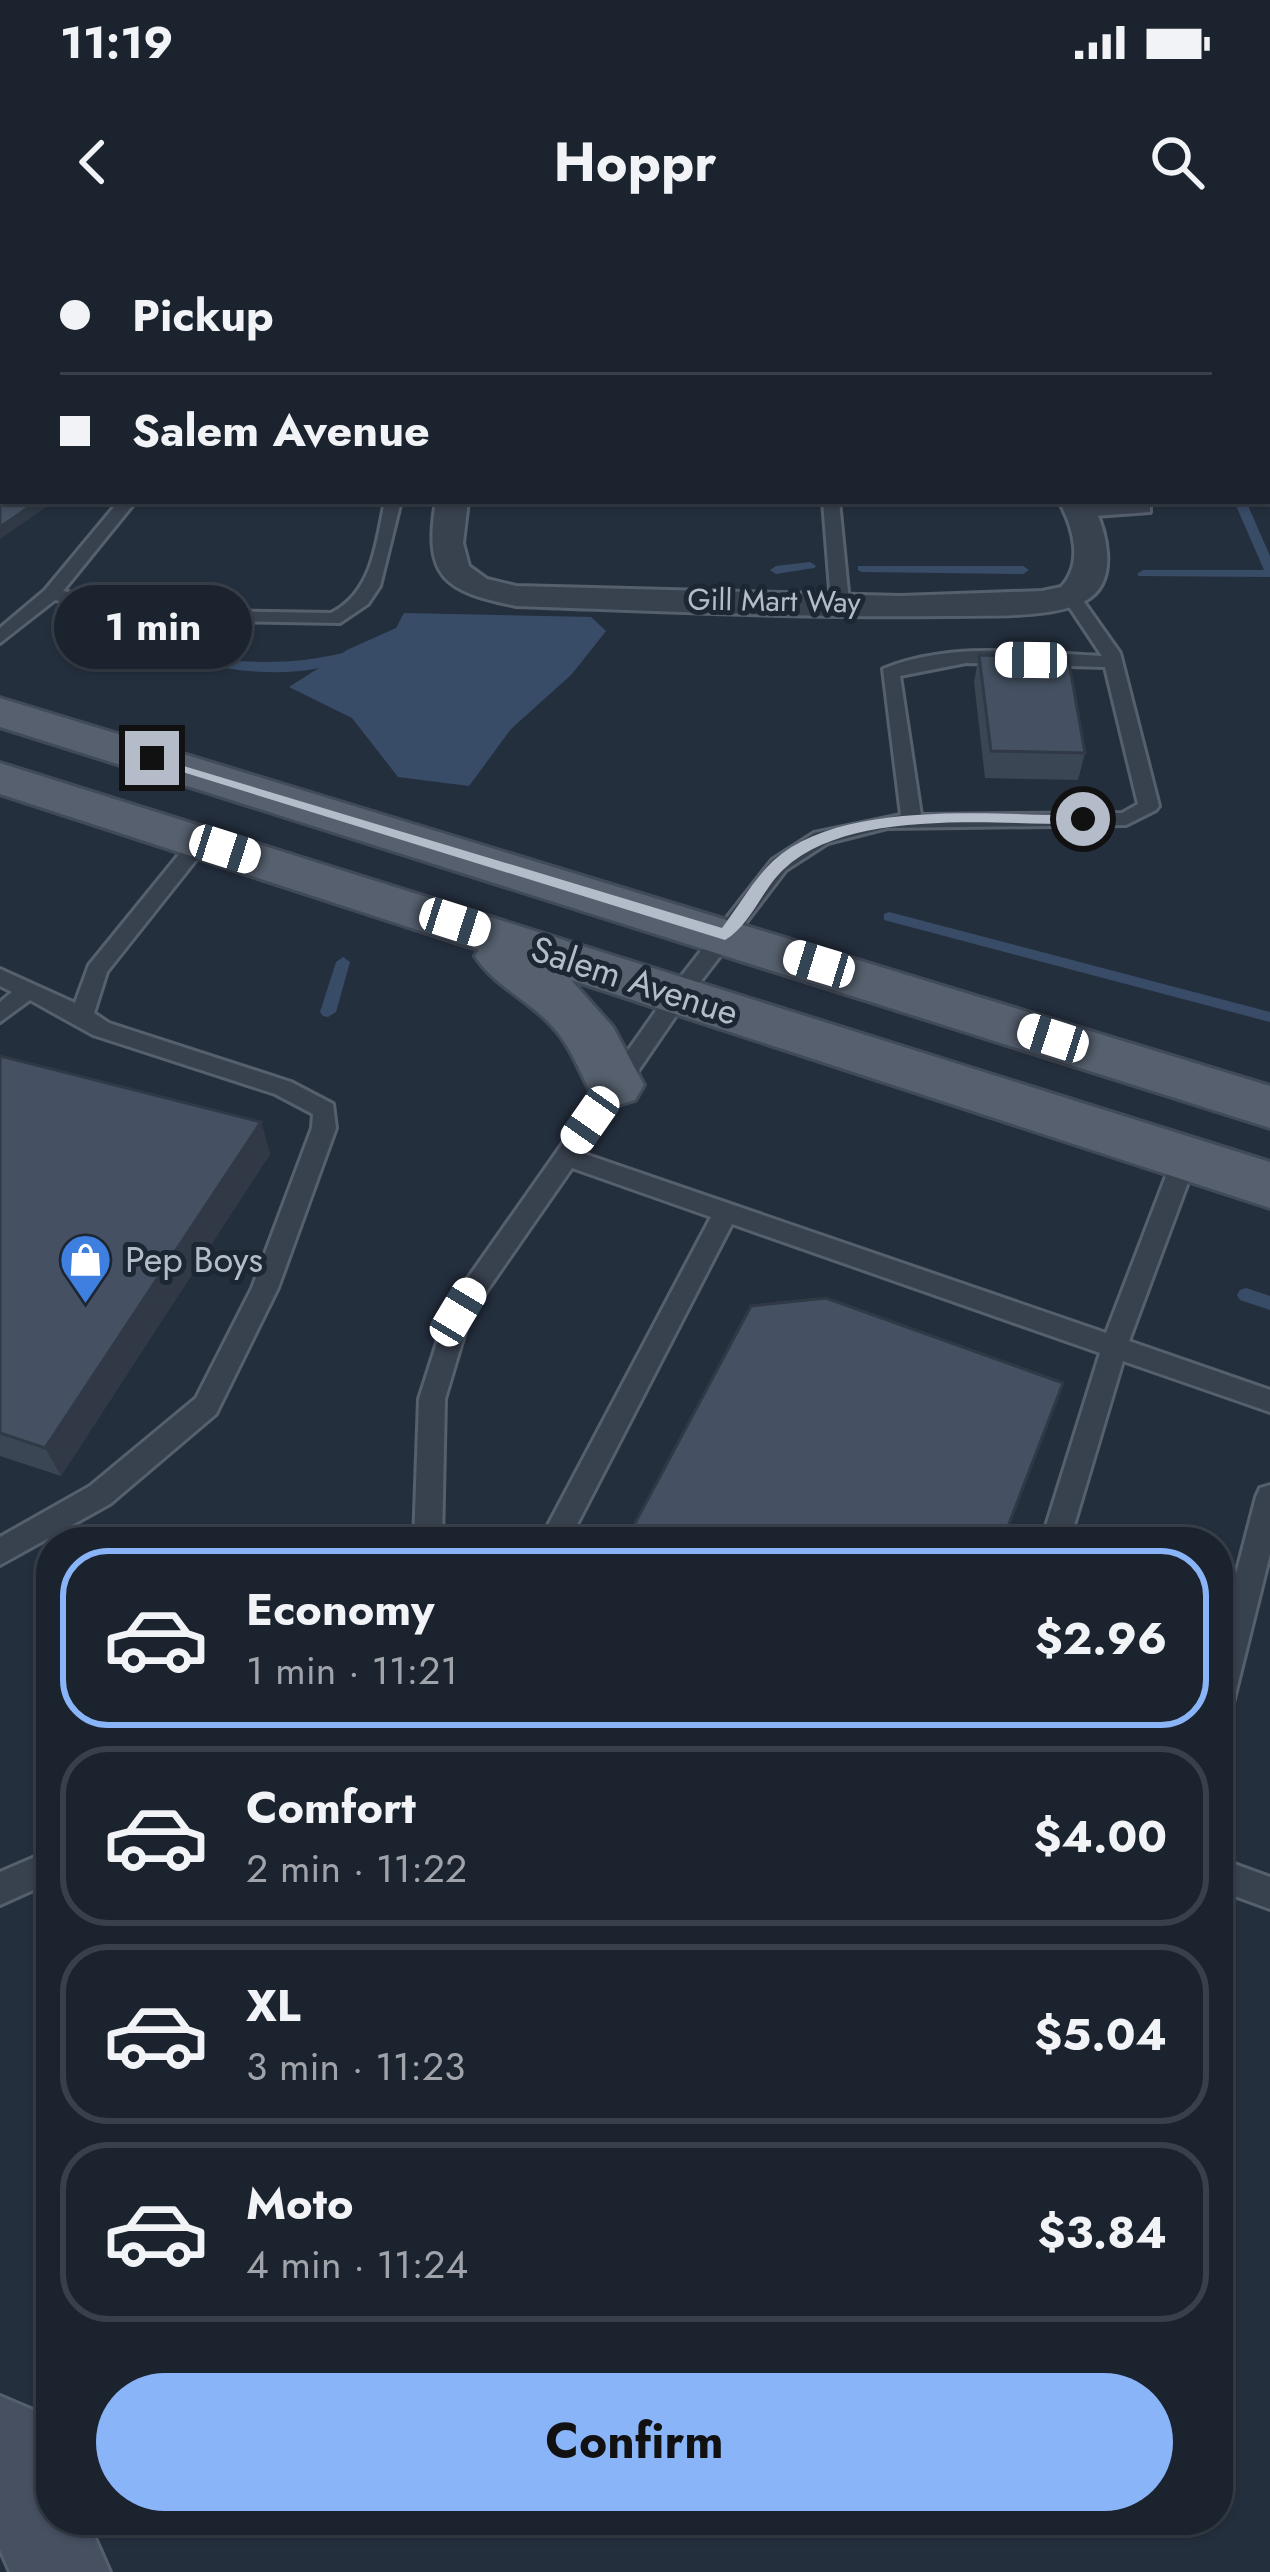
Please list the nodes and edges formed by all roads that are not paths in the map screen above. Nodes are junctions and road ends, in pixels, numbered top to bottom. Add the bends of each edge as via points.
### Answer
1 (126, 504) edge
2 (392, 504) edge
3 (452, 504) edge
4 (831, 504) edge
5 (1078, 507) edge
6 (1144, 508) dead end
7 (51, 594) junction
8 (1071, 596) junction
9 (840, 602) junction
10 (0, 637) edge
11 (1114, 662) junction
12 (0, 712) edge
13 (0, 778) edge
14 (911, 822) junction
15 (200, 841) junction
16 (455, 922) junction
17 (725, 935) junction
18 (0, 977) edge
19 (28, 990) junction
20 (680, 993) junction
21 (0, 1014) edge
22 (82, 1016) junction
23 (616, 1085) junction
24 (1270, 1108) edge
25 (565, 1156) junction
26 (1185, 1157) junction
27 (1270, 1185) edge
28 (726, 1212) junction
29 (1115, 1348) junction
30 (1270, 1401) edge
31 (1270, 1498) edge
32 (44, 1527) edge
33 (428, 1527) edge
34 (561, 1527) edge
35 (1060, 1527) edge
36 (36, 1531) edge
37 (0, 1552) edge
38 (1233, 1644) edge
39 (36, 1873) edge
40 (1233, 1879) edge
41 (0, 1889) edge
42 (1270, 1893) edge
43 (0, 2444) edge
44 (36, 2518) edge
45 (44, 2535) edge
46 (62, 2572) edge

1 - 7 lane
2 - 7 lane via 366,597 334,620 155,615
3 - 9 street, Gill Mart Way via 447,560 477,589
4 - 9 lane
5 - 6 lane
5 - 8 street via 1089,570
7 - 10 lane
8 - 9 street, Gill Mart Way via 963,605
8 - 11 lane
11 - 14 lane via 950,658 907,663 890,674
11 - 14 lane via 1150,806 1126,819
12 - 17 main road, Salem Avenue
13 - 15 main road, Salem Avenue
14 - 17 lane via 821,838 779,865
15 - 16 main road, Salem Avenue
15 - 22 lane via 97,970
16 - 20 main road, Salem Avenue
16 - 23 main road via 569,1005 596,1038
17 - 20 lane
17 - 24 main road, Salem Avenue
18 - 19 lane
19 - 21 lane
19 - 22 lane
20 - 23 lane
20 - 26 main road, Salem Avenue
22 - 32 lane via 101,1030 283,1088 325,1110 324,1128 265,1288 206,1406 100,1495
23 - 25 lane
25 - 28 lane
25 - 33 lane via 458,1312 432,1399
26 - 27 main road, Salem Avenue
26 - 29 lane
28 - 29 lane
28 - 34 lane
29 - 30 lane
29 - 35 lane
31 - 38 lane
36 - 37 lane
39 - 41 lane
40 - 42 lane
43 - 44 street
45 - 46 street

